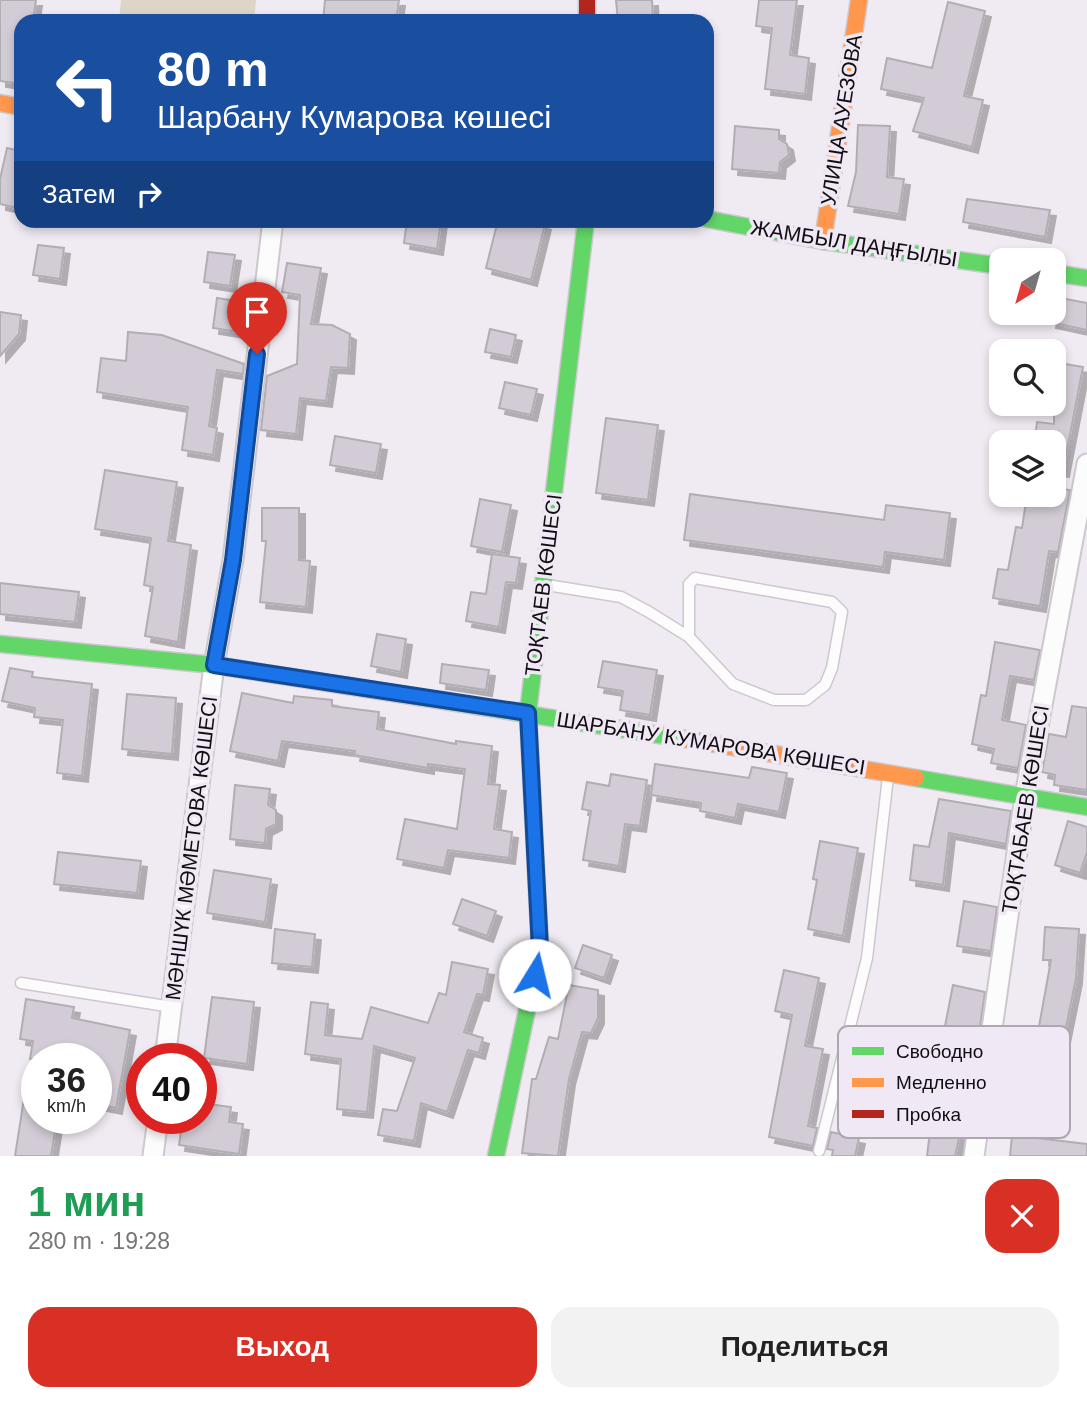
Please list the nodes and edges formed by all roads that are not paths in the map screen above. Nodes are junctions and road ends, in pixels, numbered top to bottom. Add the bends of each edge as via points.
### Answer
1 (859, 0) edge
2 (714, 220) edge
3 (271, 228) edge
4 (585, 228) edge
5 (823, 241) junction
6 (989, 264) edge
7 (1066, 275) edge
8 (1087, 278) edge
9 (1087, 464) edge
10 (543, 585) junction
11 (689, 637) junction
12 (0, 644) edge
13 (214, 665) junction
14 (528, 713) junction
15 (889, 773) junction
16 (1025, 796) junction
17 (1087, 807) edge
18 (21, 983) dead end
19 (172, 1007) junction
20 (850, 1026) edge
21 (992, 1026) edge
22 (167, 1043) edge
23 (838, 1075) edge
24 (156, 1134) edge
25 (977, 1138) edge
26 (819, 1151) dead end
27 (153, 1156) edge
28 (496, 1156) edge
29 (974, 1156) edge

1 - 5 street, УЛИЦА АУЕЗОВА
2 - 5 street, ЖАМБЫЛ ДАҢҒЫЛЫ
3 - 13 street, МӘНШҮК МӘМЕТОВА КӨШЕСІ via 233,560
4 - 10 street, ТОҚТАЕВ КӨШЕСІ
5 - 6 street, ЖАМБЫЛ ДАҢҒЫЛЫ
7 - 8 street
9 - 16 street, ТОҚТАБАЕВ КӨШЕСІ
10 - 11 lane via 621,597
10 - 14 street, ТОҚТАЕВ КӨШЕСІ
11 - 11 lane via 733,684 774,700 806,700 825,685 832,668 842,612 832,602 695,578 689,584
12 - 13 street, ШАРБАНУ КУМАРОВА КӨШЕСІ
13 - 14 street, ШАРБАНУ КУМАРОВА КӨШЕСІ
13 - 19 street, МӘНШҮК МӘМЕТОВА КӨШЕСІ
14 - 15 street, ШАРБАНУ КУМАРОВА КӨШЕСІ
14 - 28 street, ТОҚТАЕВ КӨШЕСІ via 540,949
15 - 16 street, ШАРБАНУ КУМАРОВА КӨШЕСІ
15 - 20 lane via 867,958
16 - 17 street, ШАРБАНУ КУМАРОВА КӨШЕСІ
16 - 21 street, ТОҚТАБАЕВ КӨШЕСІ
18 - 19 lane
19 - 22 street, МӘНШҮК МӘМЕТОВА КӨШЕСІ
23 - 26 lane
24 - 27 street
25 - 29 street, ТОҚТАБАЕВ КӨШЕСІ

